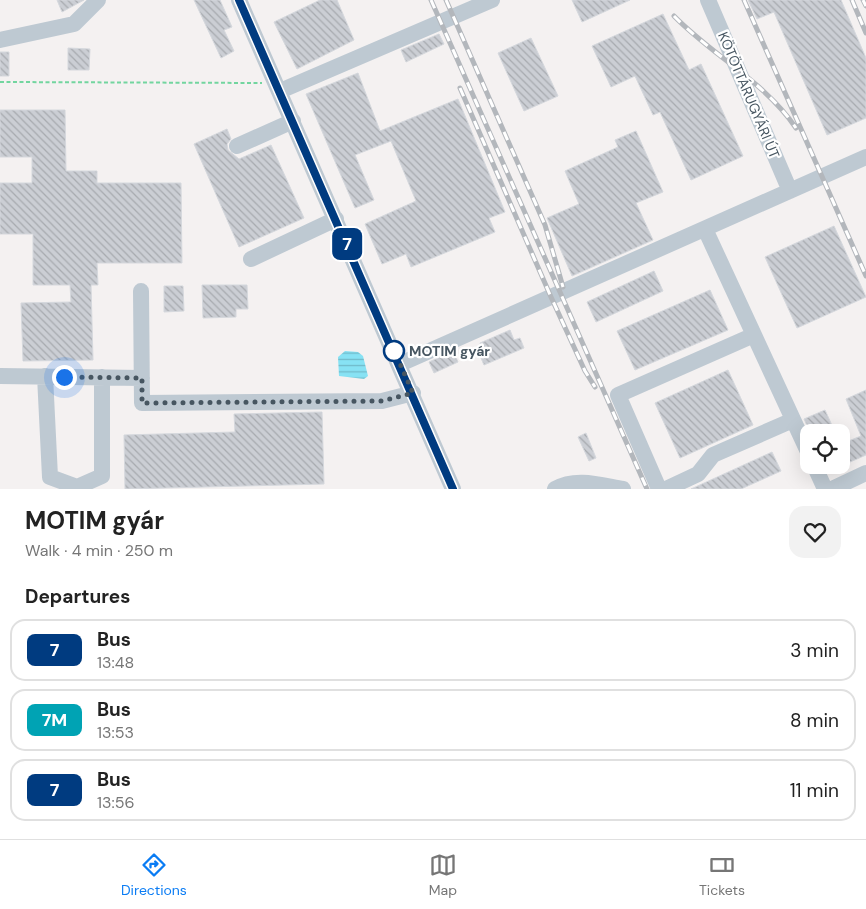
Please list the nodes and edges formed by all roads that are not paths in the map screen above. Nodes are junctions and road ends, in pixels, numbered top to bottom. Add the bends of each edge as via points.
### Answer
1 (98, 0) edge
2 (239, 0) edge
3 (492, 0) edge
4 (708, 0) edge
5 (0, 40) edge
6 (278, 87) junction
7 (293, 122) junction
8 (237, 146) dead end
9 (866, 157) edge
10 (790, 191) junction
11 (336, 219) junction
12 (705, 229) junction
13 (251, 258) dead end
14 (141, 291) dead end
15 (754, 335) junction
16 (400, 364) junction
17 (0, 376) edge
18 (45, 376) junction
19 (102, 377) junction
20 (142, 378) junction
21 (413, 393) junction
22 (793, 420) junction
23 (800, 435) edge
24 (866, 473) edge
25 (818, 474) edge
26 (453, 489) edge
27 (555, 489) edge
28 (623, 489) edge
29 (659, 489) edge
30 (666, 489) edge
31 (825, 489) edge
32 (832, 489) edge

1 - 5 street via 74,24
2 - 6 street
3 - 6 street
4 - 10 street, KÖTÖTTÁRUGYÁRI ÚT
6 - 7 street
7 - 8 street
7 - 11 street
9 - 10 street
10 - 12 street
11 - 13 street
11 - 16 street
12 - 15 street
12 - 16 street
14 - 20 street
15 - 22 street
15 - 29 street via 618,395
16 - 21 street
17 - 18 street
18 - 19 street
18 - 19 street via 50,476 76,487 102,476
19 - 20 street
20 - 21 street via 142,403 382,401
21 - 26 street
22 - 23 street
22 - 30 street via 713,455 698,474
24 - 32 street
25 - 31 street
27 - 28 street via 578,482

